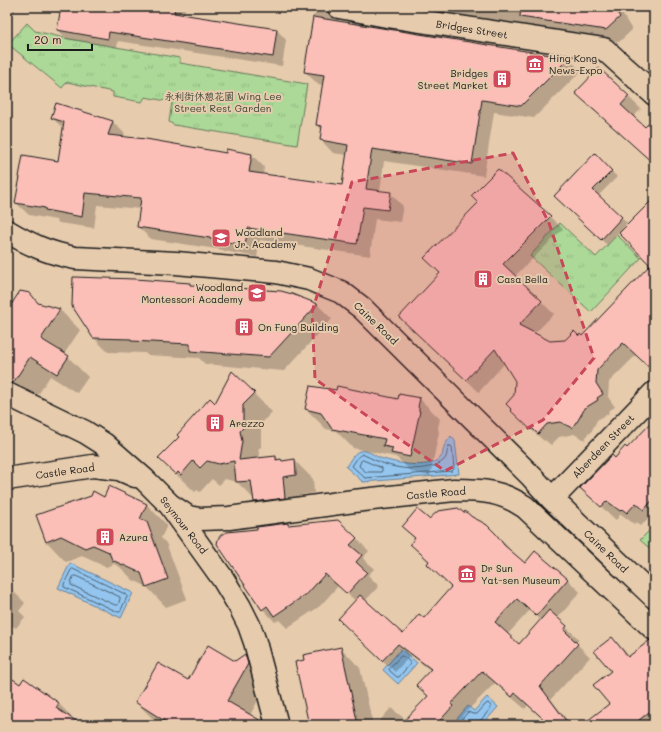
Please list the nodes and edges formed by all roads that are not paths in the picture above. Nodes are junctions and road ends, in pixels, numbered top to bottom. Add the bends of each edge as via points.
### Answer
1 (339, 7) edge
2 (654, 94) edge
3 (7, 231) edge
4 (654, 393) edge
5 (7, 394) edge
6 (7, 479) edge
7 (145, 480) junction
8 (552, 499) junction
9 (170, 505) junction
10 (654, 597) edge
11 (654, 629) edge
12 (277, 725) edge

1 - 2 street, Bridges Street via 604,49
3 - 8 street, Caine Road via 45,250 75,258 176,263 276,272 309,279 341,292 362,308
4 - 8 street, Aberdeen Street
5 - 7 street, Seymour Road via 104,444
6 - 7 street, Castle Road via 93,466 119,469
7 - 9 street, Seymour Road
8 - 10 street, Caine Road
9 - 11 street, Castle Road via 188,517 215,519 454,490 495,493 526,507
9 - 12 street, Seymour Road via 214,566 249,625

